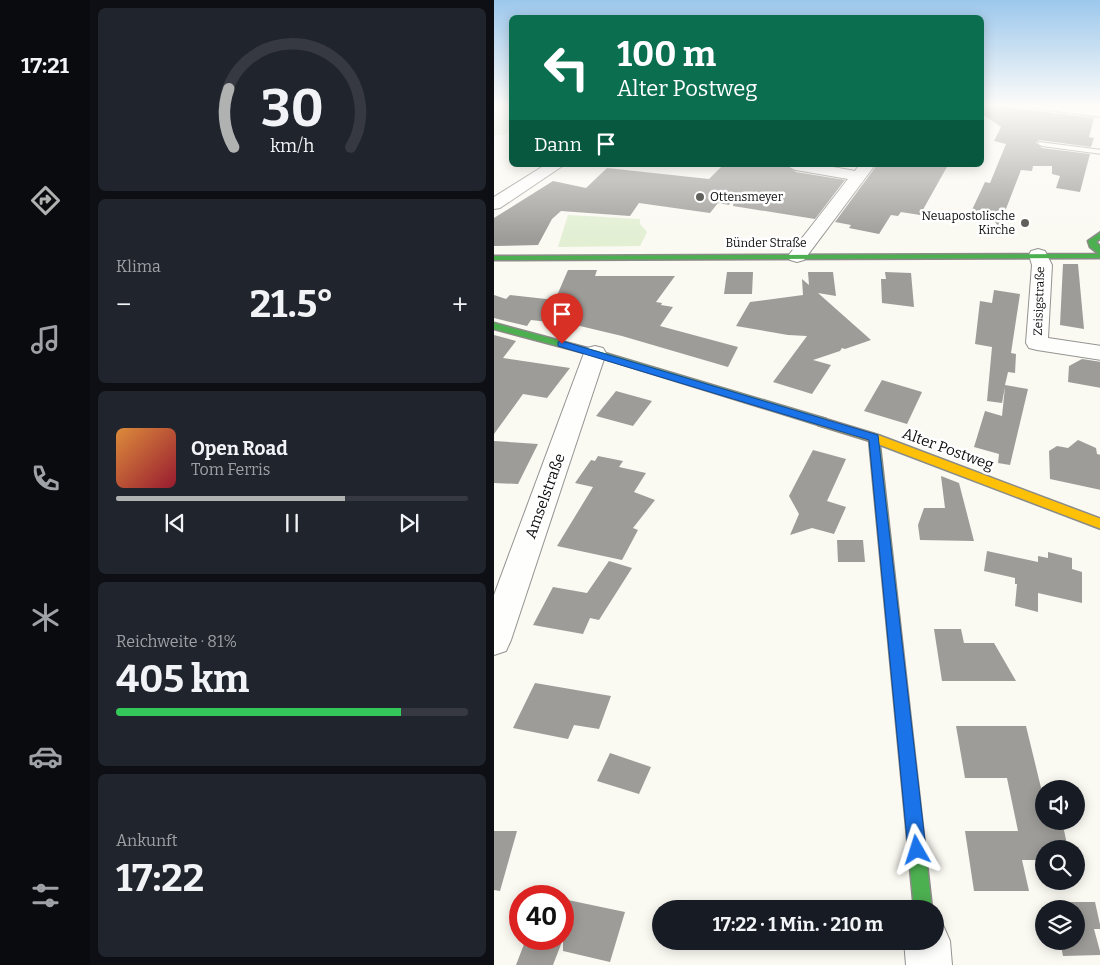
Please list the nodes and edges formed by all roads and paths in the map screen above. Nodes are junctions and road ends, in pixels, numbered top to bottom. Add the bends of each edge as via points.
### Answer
1 (1078, 149) edge
2 (1100, 152) edge
3 (553, 167) edge
4 (822, 167) edge
5 (862, 170) edge
6 (494, 204) edge
7 (1100, 234) edge
8 (1097, 249) edge
9 (797, 256) junction
10 (1038, 256) junction
11 (1100, 256) edge
12 (494, 258) edge
13 (494, 326) edge
14 (596, 353) junction
15 (1100, 353) edge
16 (874, 438) junction
17 (1100, 524) edge
18 (494, 640) edge
19 (922, 900) edge
20 (928, 950) edge
21 (929, 965) edge

1 - 2 lane
3 - 6 street
4 - 5 street
5 - 9 street
7 - 8 street via 1094,238
8 - 10 street, Bünder Straße
9 - 10 street, Bünder Straße
9 - 12 street, Bünder Straße
10 - 11 street, Bünder Straße
10 - 15 street, Zeisigstraße via 1042,265 1037,343
13 - 14 street, Alter Postweg
14 - 16 street, Alter Postweg
14 - 18 street, Amselstraße
16 - 17 street, Alter Postweg
16 - 19 street
20 - 21 street

